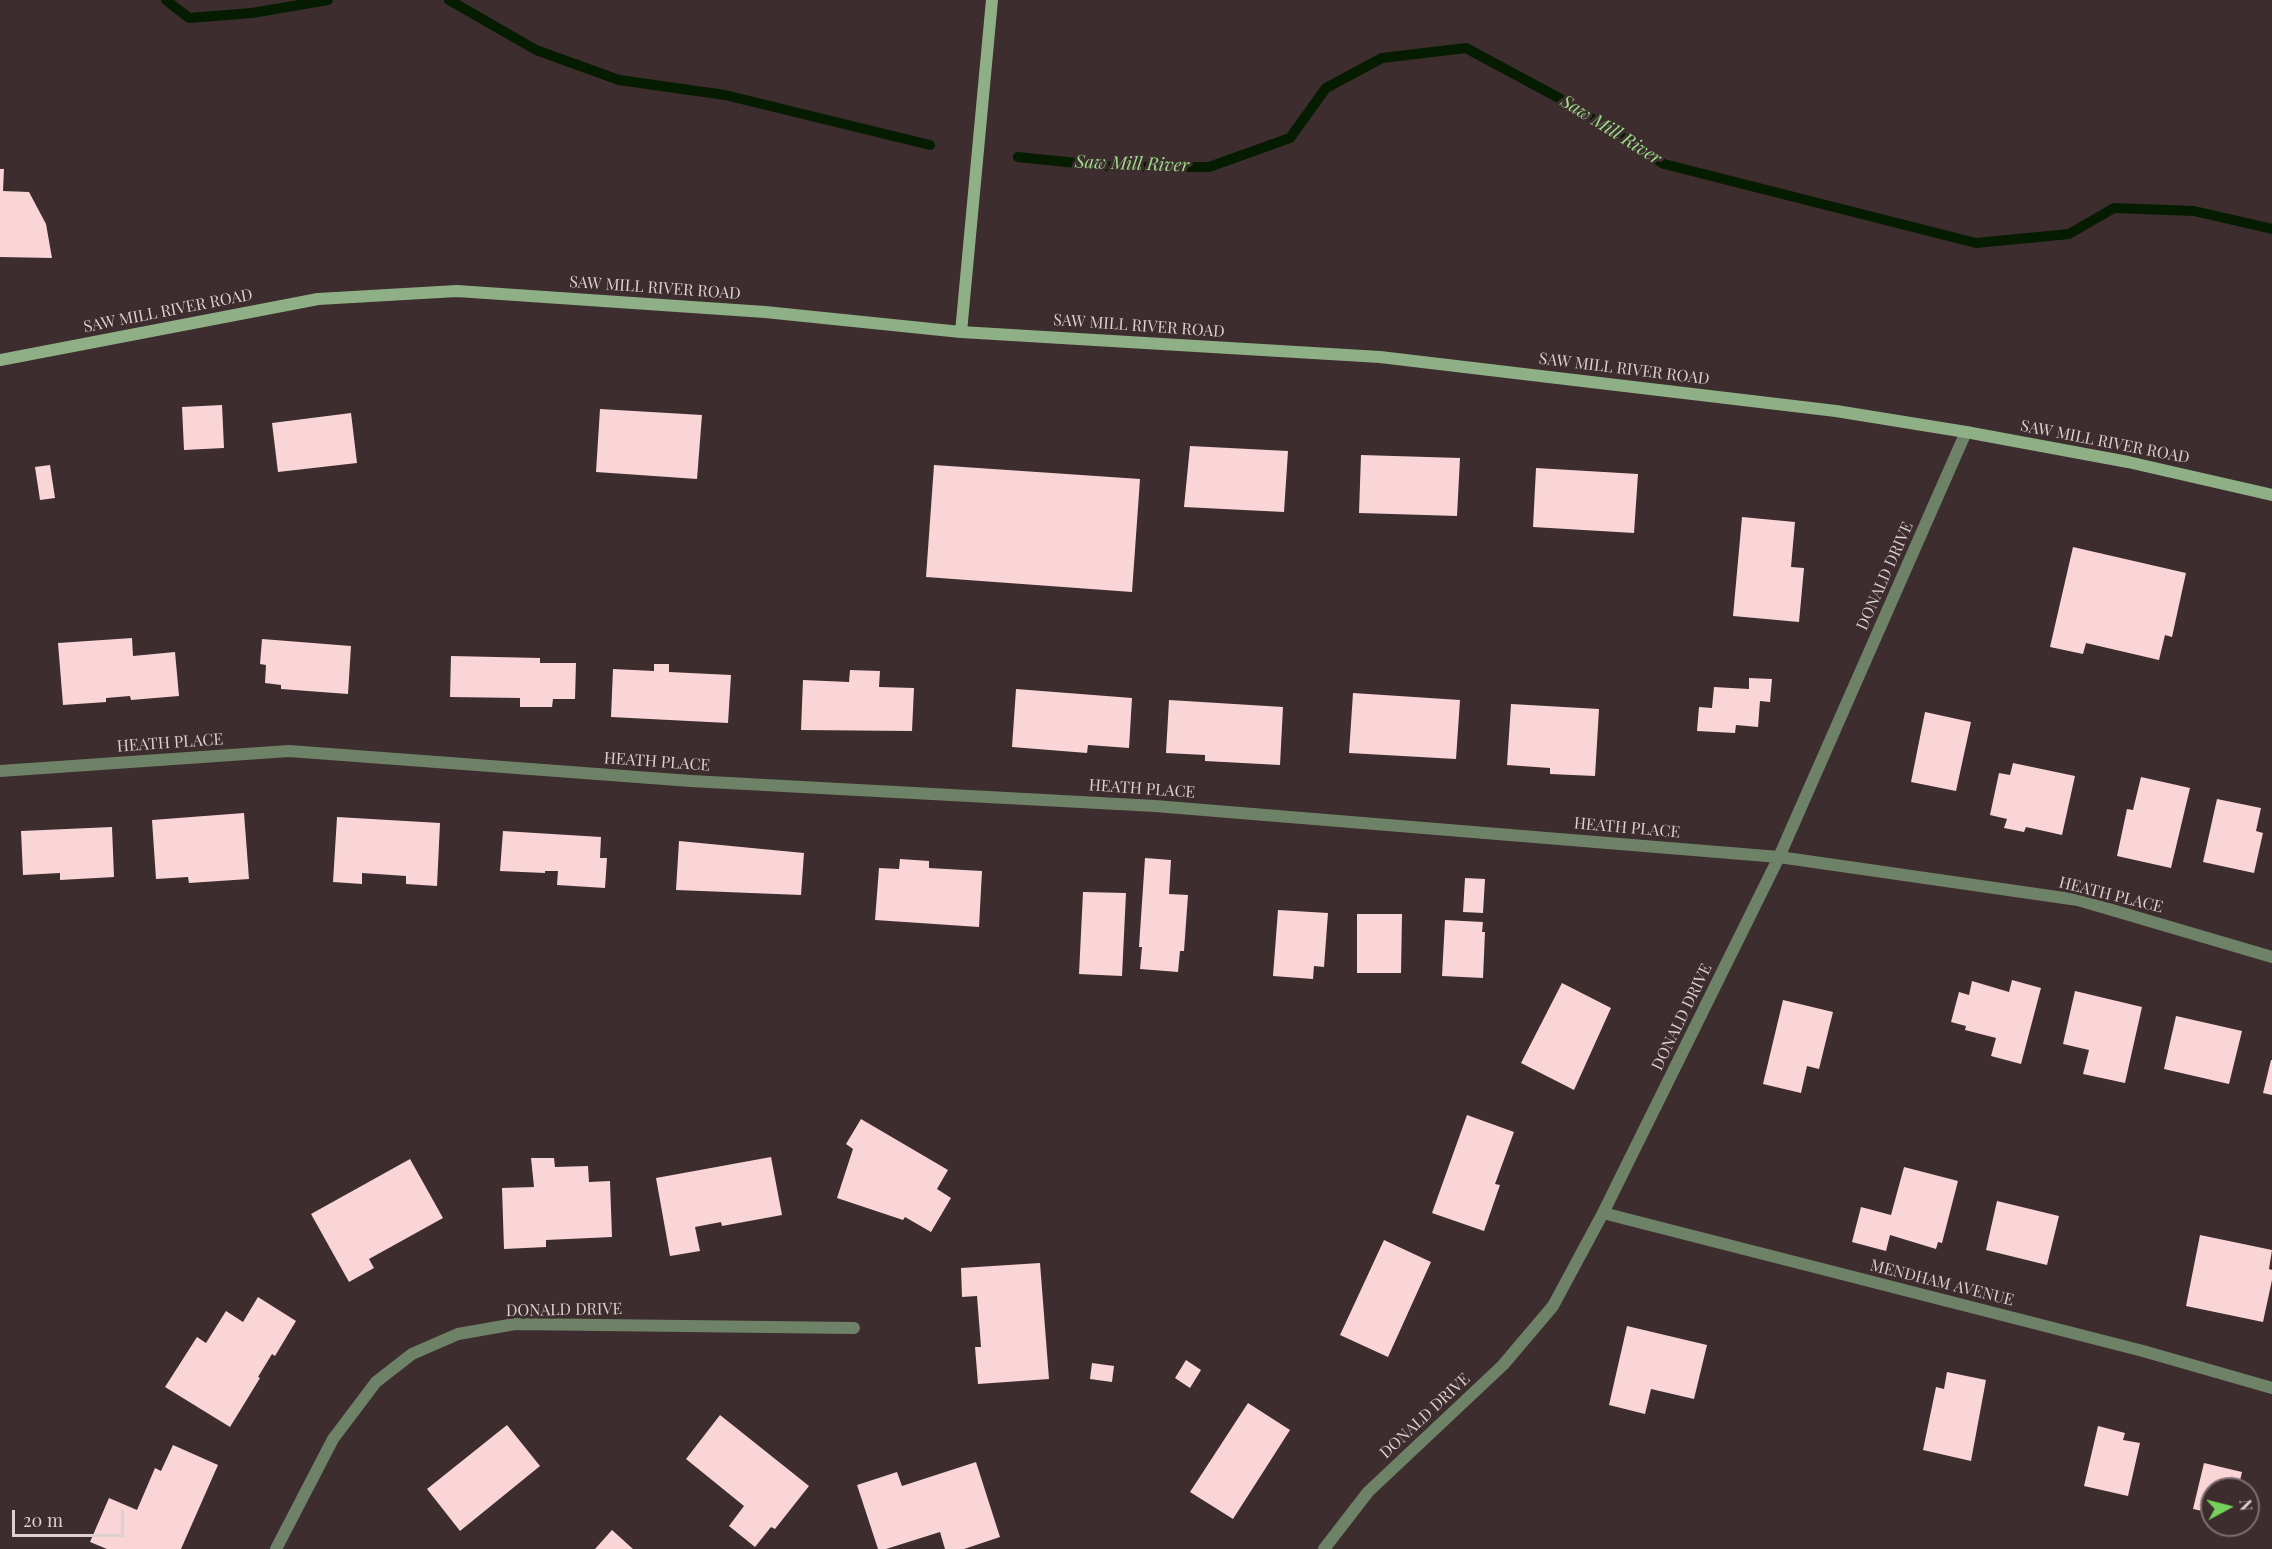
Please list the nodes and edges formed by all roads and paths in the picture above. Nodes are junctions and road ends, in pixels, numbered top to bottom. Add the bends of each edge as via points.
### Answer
1 (992, 0) edge
2 (961, 332) junction
3 (0, 360) edge
4 (1966, 432) junction
5 (2272, 495) edge
6 (0, 771) edge
7 (1779, 856) junction
8 (2272, 957) edge
9 (1603, 1213) junction
10 (855, 1328) dead end
11 (2272, 1388) edge
12 (276, 1549) edge
13 (1324, 1549) edge

1 - 2 main road
2 - 3 main road, SAW MILL RIVER ROAD via 765,312 457,291 318,299
2 - 4 main road, SAW MILL RIVER ROAD via 1380,357 1836,411
4 - 5 main road, SAW MILL RIVER ROAD via 2128,462
4 - 7 street, DONALD DRIVE
6 - 7 street, HEATH PLACE via 289,751 691,781 1155,806
7 - 8 street, HEATH PLACE via 2078,900
7 - 9 street, DONALD DRIVE
9 - 11 street, MENDHAM AVENUE via 2143,1351
9 - 13 street, DONALD DRIVE via 1552,1306 1538,1323 1503,1365 1368,1492
10 - 12 street, DONALD DRIVE via 515,1324 458,1334 412,1354 376,1382 333,1438

